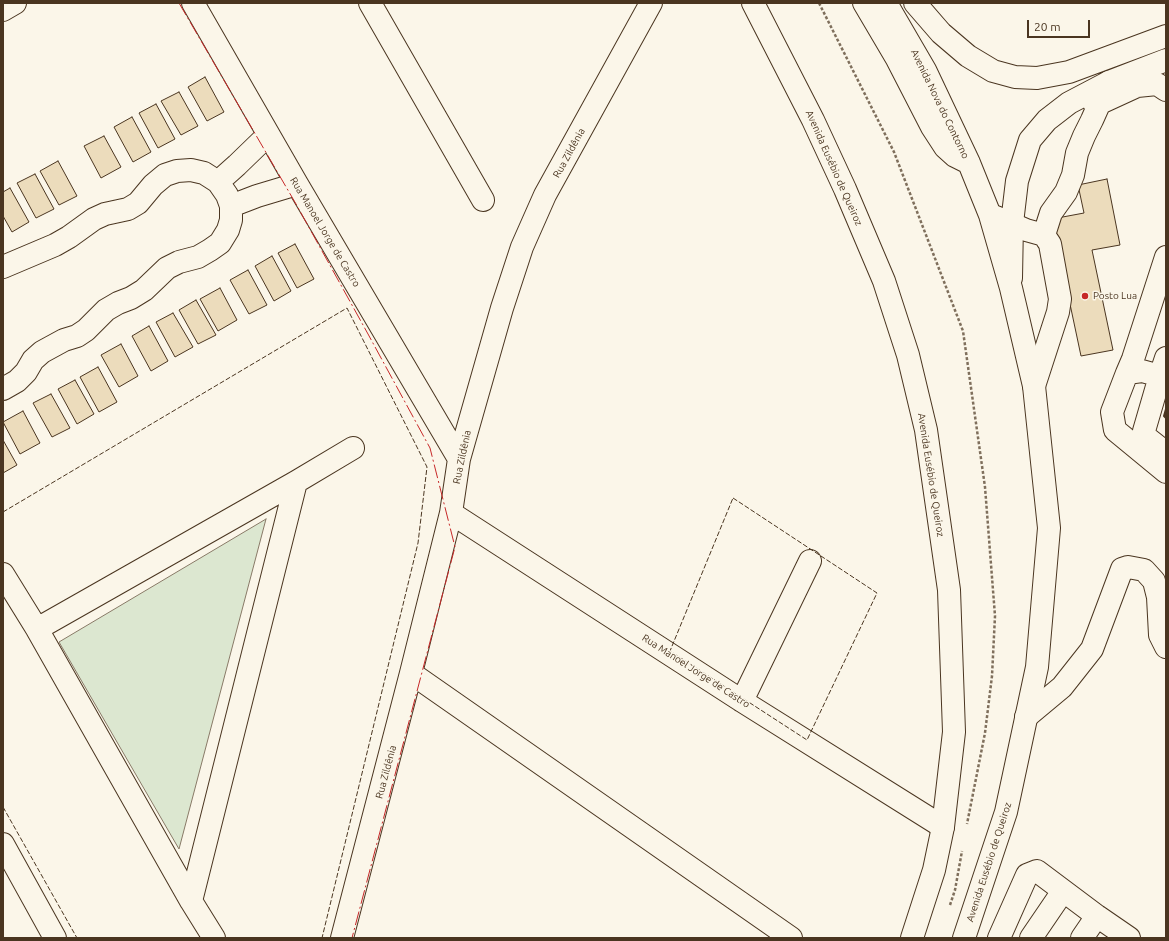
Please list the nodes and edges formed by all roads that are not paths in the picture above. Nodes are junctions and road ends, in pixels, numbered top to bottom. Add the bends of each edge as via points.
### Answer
1 (15, 3) edge
2 (193, 3) edge
3 (370, 3) edge
4 (651, 3) edge
5 (753, 3) edge
6 (765, 3) edge
7 (864, 3) edge
8 (886, 3) edge
9 (915, 3) edge
10 (3, 10) edge
11 (1166, 29) edge
12 (1166, 36) edge
13 (771, 37) junction
14 (1140, 46) junction
15 (1166, 60) edge
16 (1109, 82) junction
17 (1166, 90) edge
18 (1069, 103) junction
19 (1100, 103) junction
20 (268, 135) junction
21 (969, 163) junction
22 (218, 182) junction
23 (297, 184) junction
24 (483, 200) dead end
25 (231, 206) junction
26 (990, 215) junction
27 (1028, 229) junction
28 (1166, 258) edge
29 (3, 267) edge
30 (1011, 288) junction
31 (1163, 367) edge
32 (1127, 373) junction
33 (1034, 386) junction
34 (3, 389) edge
35 (353, 448) dead end
36 (1166, 453) edge
37 (459, 459) junction
38 (1166, 472) edge
39 (296, 482) junction
40 (451, 513) junction
41 (810, 561) dead end
42 (3, 574) edge
43 (1166, 581) edge
44 (1159, 601) junction
45 (37, 630) junction
46 (1166, 647) edge
47 (412, 673) junction
48 (742, 701) junction
49 (1026, 717) junction
50 (943, 827) junction
51 (5, 852) edge
52 (1063, 891) junction
53 (191, 901) junction
54 (1097, 916) junction
55 (55, 938) edge
56 (214, 938) edge
57 (342, 938) edge
58 (791, 938) edge
59 (912, 938) edge
60 (964, 938) edge
61 (1000, 938) edge
62 (1031, 938) edge
63 (1082, 938) edge
64 (1129, 938) edge

1 - 10 main road
2 - 20 main road, Rua Manoel Jorge de Castro
3 - 24 main road
4 - 37 main road, Rua Zildênia via 545,195 522,247
5 - 13 main road
6 - 13 main road
7 - 21 main road via 898,59 932,128 945,147
8 - 21 main road, Avenida Nova do Contorno via 925,70
9 - 14 main road via 941,33 968,56 993,71 1015,77 1037,78 1069,72
11 - 14 main road
12 - 14 main road
13 - 50 main road, Avenida Eusébio de Queiroz via 845,189 884,281 908,355 926,430 949,590 954,732
15 - 16 main road, Avenida Eusébio de Queiroz
16 - 18 main road, Avenida Eusébio de Queiroz
16 - 19 main road
17 - 19 main road via 1156,84 1137,86
18 - 19 main road
18 - 27 main road, Avenida Eusébio de Queiroz via 1047,120 1030,140 1017,181
19 - 27 main road via 1077,153 1073,175 1066,192 1051,213
20 - 22 main road
20 - 23 main road, Rua Manoel Jorge de Castro
21 - 26 main road, Avenida Eusébio de Queiroz
22 - 25 main road
22 - 29 main road via 204,173 192,170 165,175 138,203 128,209 94,219 55,245
23 - 25 main road
23 - 37 main road, Rua Manoel Jorge de Castro
25 - 34 main road via 231,220 220,243 198,256 167,268 144,290 106,310 86,330 42,352 17,381
26 - 27 main road
26 - 30 main road, Avenida Eusébio de Queiroz
27 - 30 main road, Avenida Eusébio de Queiroz via 1011,250
27 - 33 main road via 1050,244 1060,299
28 - 32 main road
30 - 33 main road, Avenida Eusébio de Queiroz
31 - 32 main road
31 - 36 main road via 1144,431 1146,437
32 - 38 main road via 1112,412 1115,430
33 - 49 main road, Avenida Eusébio de Queiroz via 1050,528 1037,667
35 - 39 main road
37 - 40 main road, Rua Zildênia
39 - 45 main road
39 - 53 main road
40 - 47 main road, Rua Zildênia
40 - 48 main road, Rua Manoel Jorge de Castro
41 - 48 main road
42 - 45 main road
43 - 44 main road
44 - 46 main road via 1160,635
44 - 49 main road via 1154,581 1144,570 1128,567 1122,569 1092,649 1062,687
45 - 53 main road
47 - 57 main road, Rua Zildênia
47 - 58 main road
48 - 50 main road, Rua Manoel Jorge de Castro
49 - 60 main road, Avenida Eusébio de Queiroz via 1006,812
50 - 59 main road, Avenida Eusébio de Queiroz via 934,870
51 - 55 main road
52 - 54 main road
52 - 61 main road via 1037,871 1027,875
52 - 62 main road
53 - 56 main road
54 - 63 main road
54 - 64 main road

